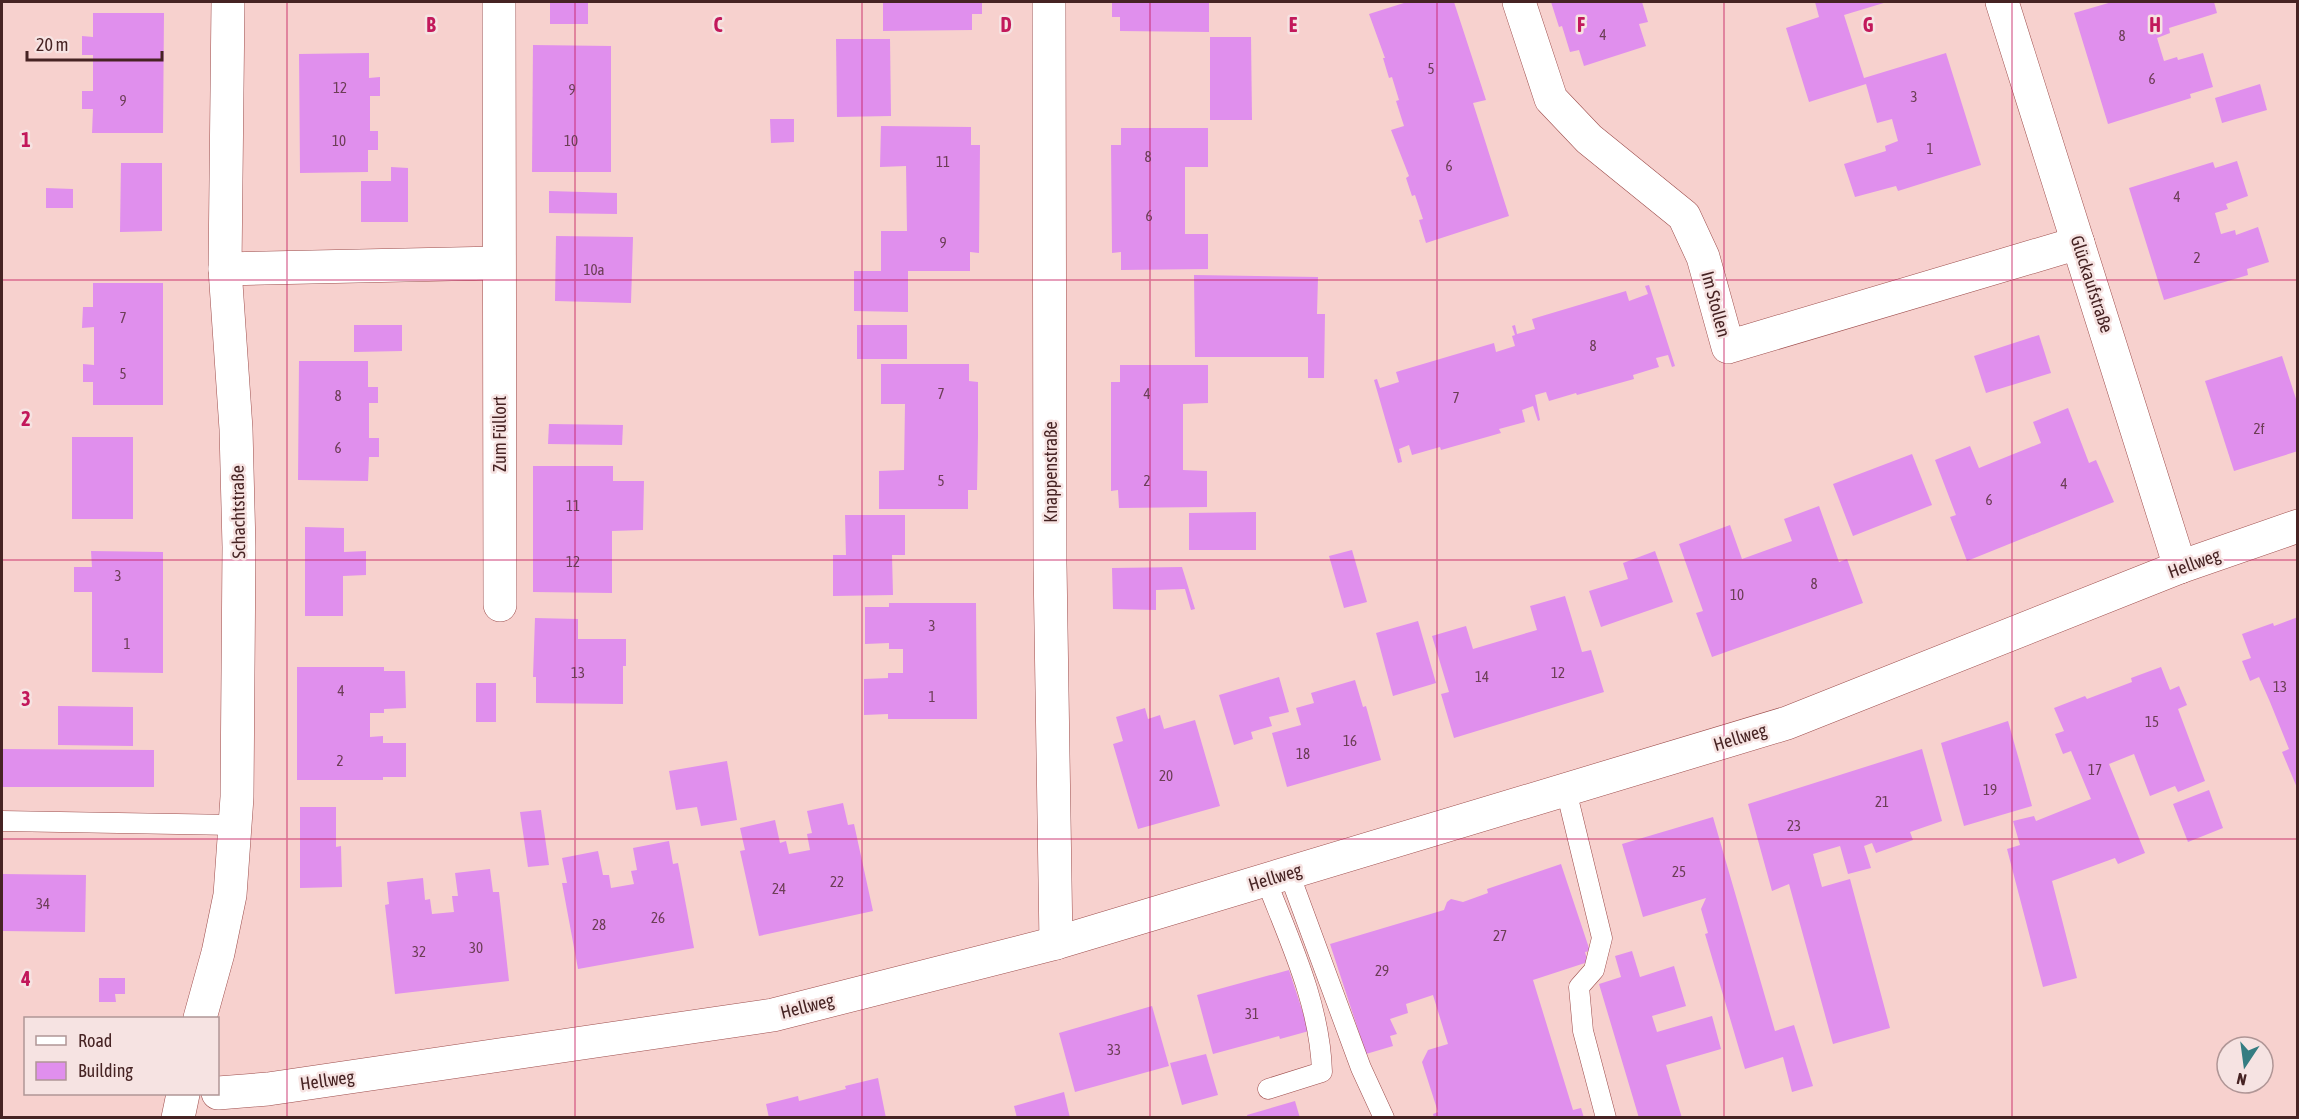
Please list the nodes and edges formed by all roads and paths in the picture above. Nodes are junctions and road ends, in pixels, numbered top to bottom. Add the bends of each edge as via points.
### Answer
1 (228, 2) edge
2 (499, 2) edge
3 (1049, 2) edge
4 (1519, 2) edge
5 (2002, 2) edge
6 (2078, 243) junction
7 (498, 263) junction
8 (225, 269) junction
9 (2298, 526) edge
10 (2180, 567) junction
11 (500, 605) dead end
12 (1566, 790) junction
13 (2, 821) edge
14 (236, 825) junction
15 (1278, 876) junction
16 (1056, 943) junction
17 (200, 1017) edge
18 (1268, 1089) dead end
19 (219, 1093) edge
20 (1384, 1118) edge
21 (1606, 1118) edge

1 - 8 street, Schachtstraße
2 - 7 street, Zum Füllort
3 - 16 street, Knappenstraße via 1050,564
4 - 6 street, Im Stollen via 1551,99 1589,139 1684,216 1703,257 1728,347
5 - 6 street, Glückaufstraße
6 - 10 street, Glückaufstraße
7 - 8 street
7 - 11 street, Zum Füllort
8 - 14 street, Schachtstraße via 239,547
9 - 10 street, Hellweg
10 - 12 street, Hellweg via 1786,723
12 - 15 street, Hellweg
12 - 21 lane via 1602,938 1594,970 1579,987 1583,1030
13 - 14 lane
14 - 17 street, Schachtstraße via 230,895
15 - 16 street, Hellweg
15 - 18 lane via 1311,996 1322,1046 1322,1072
15 - 20 lane via 1320,962
16 - 19 street, Hellweg via 773,1015

